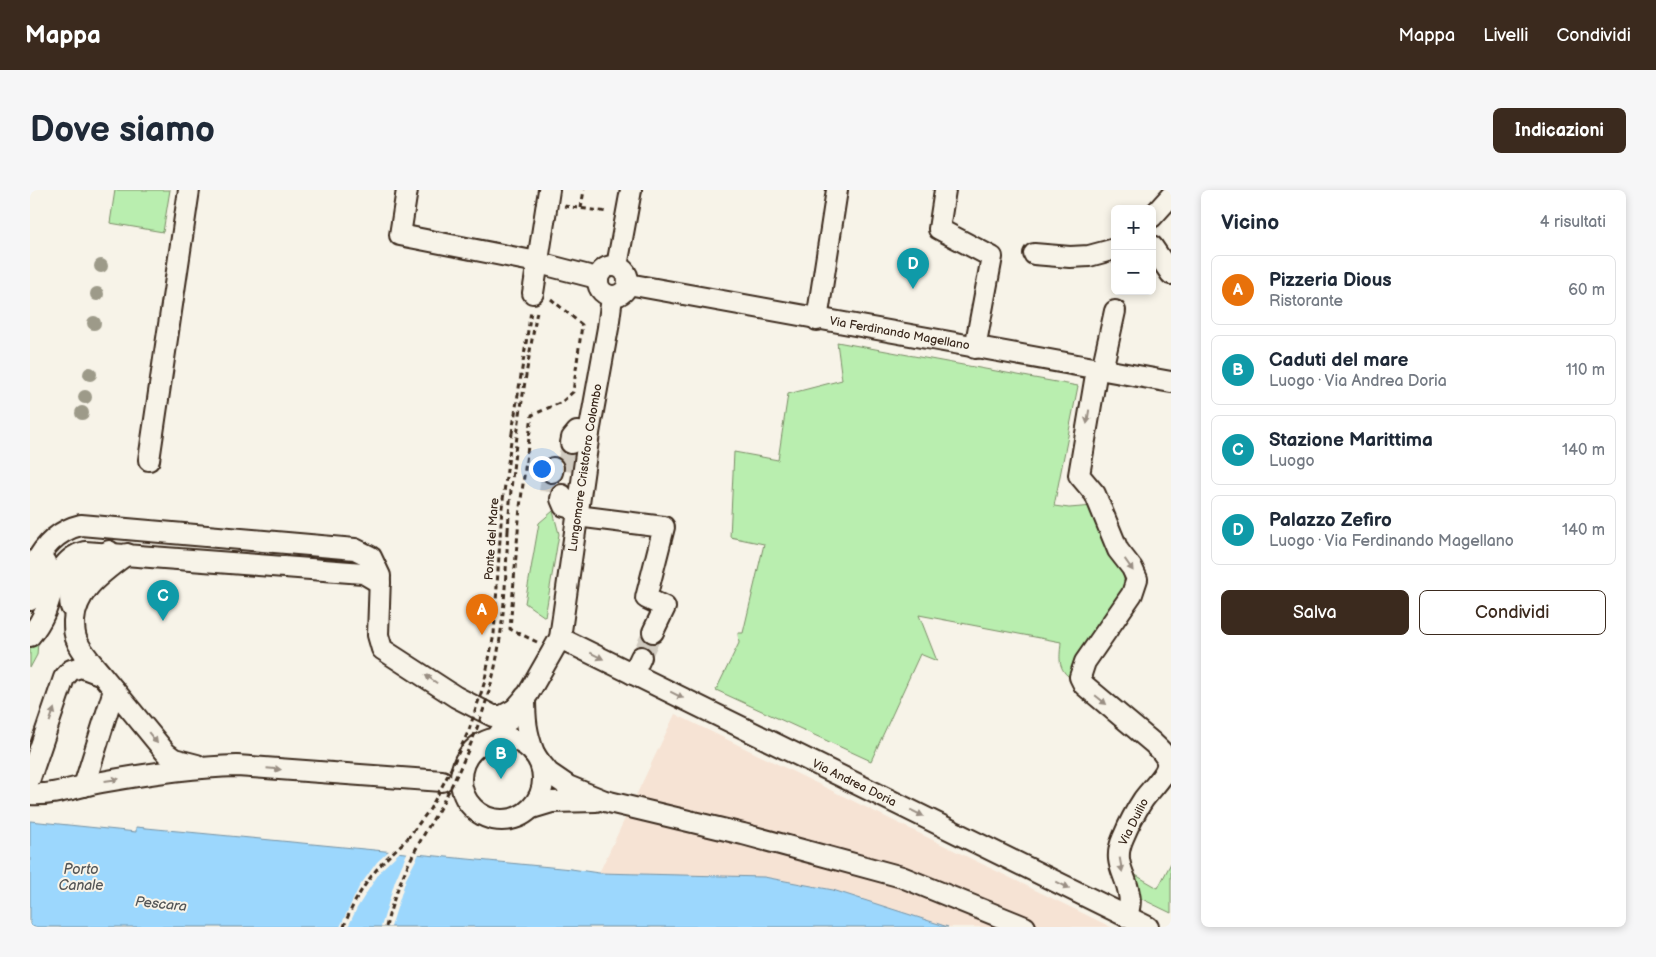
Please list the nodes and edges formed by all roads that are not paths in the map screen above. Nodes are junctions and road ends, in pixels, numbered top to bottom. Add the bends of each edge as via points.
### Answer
1 (189, 190) edge
2 (407, 190) edge
3 (549, 190) edge
4 (631, 190) edge
5 (837, 190) edge
6 (945, 190) edge
7 (1171, 196) edge
8 (1156, 213) edge
9 (1111, 250) edge
10 (1155, 250) edge
11 (1034, 254) dead end
12 (537, 263) junction
13 (617, 266) junction
14 (1171, 274) edge
15 (597, 278) junction
16 (628, 284) junction
17 (612, 297) junction
18 (540, 298) road end
19 (1115, 311) dead end
20 (817, 320) junction
21 (975, 348) junction
22 (1099, 369) junction
23 (1171, 382) edge
24 (149, 460) dead end
25 (566, 504) junction
26 (113, 542) junction
27 (30, 552) edge
28 (376, 570) junction
29 (30, 574) edge
30 (69, 597) junction
31 (30, 600) edge
32 (30, 623) edge
33 (74, 631) junction
34 (654, 632) tunnel mouth
35 (30, 636) edge
36 (557, 644) junction
37 (108, 682) junction
38 (520, 703) junction
39 (496, 739) junction
40 (30, 756) edge
41 (537, 757) junction
42 (206, 766) junction
43 (30, 778) edge
44 (442, 781) tunnel mouth
45 (84, 786) junction
46 (30, 794) edge
47 (605, 801) junction
48 (532, 808) junction
49 (1127, 917) junction
50 (1025, 927) edge
51 (1148, 927) edge

1 - 24 street
2 - 12 street via 400,234
3 - 12 street
4 - 13 street
5 - 20 street
6 - 21 street via 939,229 992,257
7 - 8 street
9 - 11 street via 1070,257
10 - 14 street
12 - 15 street
12 - 18 street
13 - 15 street via 602,270
13 - 16 street via 627,275
15 - 17 street via 599,288
16 - 17 street via 624,292
16 - 20 street, Via Ferdinando Magellano
17 - 25 street, Lungomare Cristoforo Colombo via 574,437
19 - 22 street
20 - 21 street, Via Ferdinando Magellano
21 - 22 street, Via Ferdinando Magellano
22 - 23 street, Via Ferdinando Magellano
22 -> 49 street, Via Duilio via 1080,474 1095,494 1118,550 1137,579 1132,594 1085,662 1080,678 1084,685 1163,752 1167,760 1167,767 1142,802 1122,839 1119,853 1129,892
25 - 34 street via 664,527 646,598 665,607
25 - 36 street, Lungomare Cristoforo Colombo
26 - 27 street via 81,515 67,518 46,531
26 - 28 street via 363,574
26 - 28 street via 346,548 360,551
26 - 29 street via 81,525 62,532 47,545
26 - 30 street via 96,568
26 - 30 street via 76,558 67,571
26 - 31 street via 82,534 66,540 46,560
26 - 32 street via 77,545 58,559
26 - 33 street via 102,573 81,596 74,614
26 - 35 street via 77,554 63,566 44,614
38 -> 28 street via 502,716 493,716 456,697 382,649 378,635
30 - 33 street
33 - 37 street via 80,648
36 - 38 street
36 -> 49 street, Via Andrea Doria via 637,665
37 -> 42 street via 166,753 181,761
43 -> 37 street via 64,678 71,670 81,667
37 - 45 street
38 - 39 street
38 - 41 street via 528,737
39 - 41 street via 517,741
39 - 48 street via 480,745 468,757 461,783 465,796 483,816 496,820 522,816
40 - 43 street
41 - 47 street via 550,773 568,786
41 - 48 street via 543,786
42 -> 44 street
45 -> 42 street
45 - 46 street via 41,795
47 - 48 street via 552,802
47 - 50 street via 902,877
49 - 51 street, Via Andrea Doria

